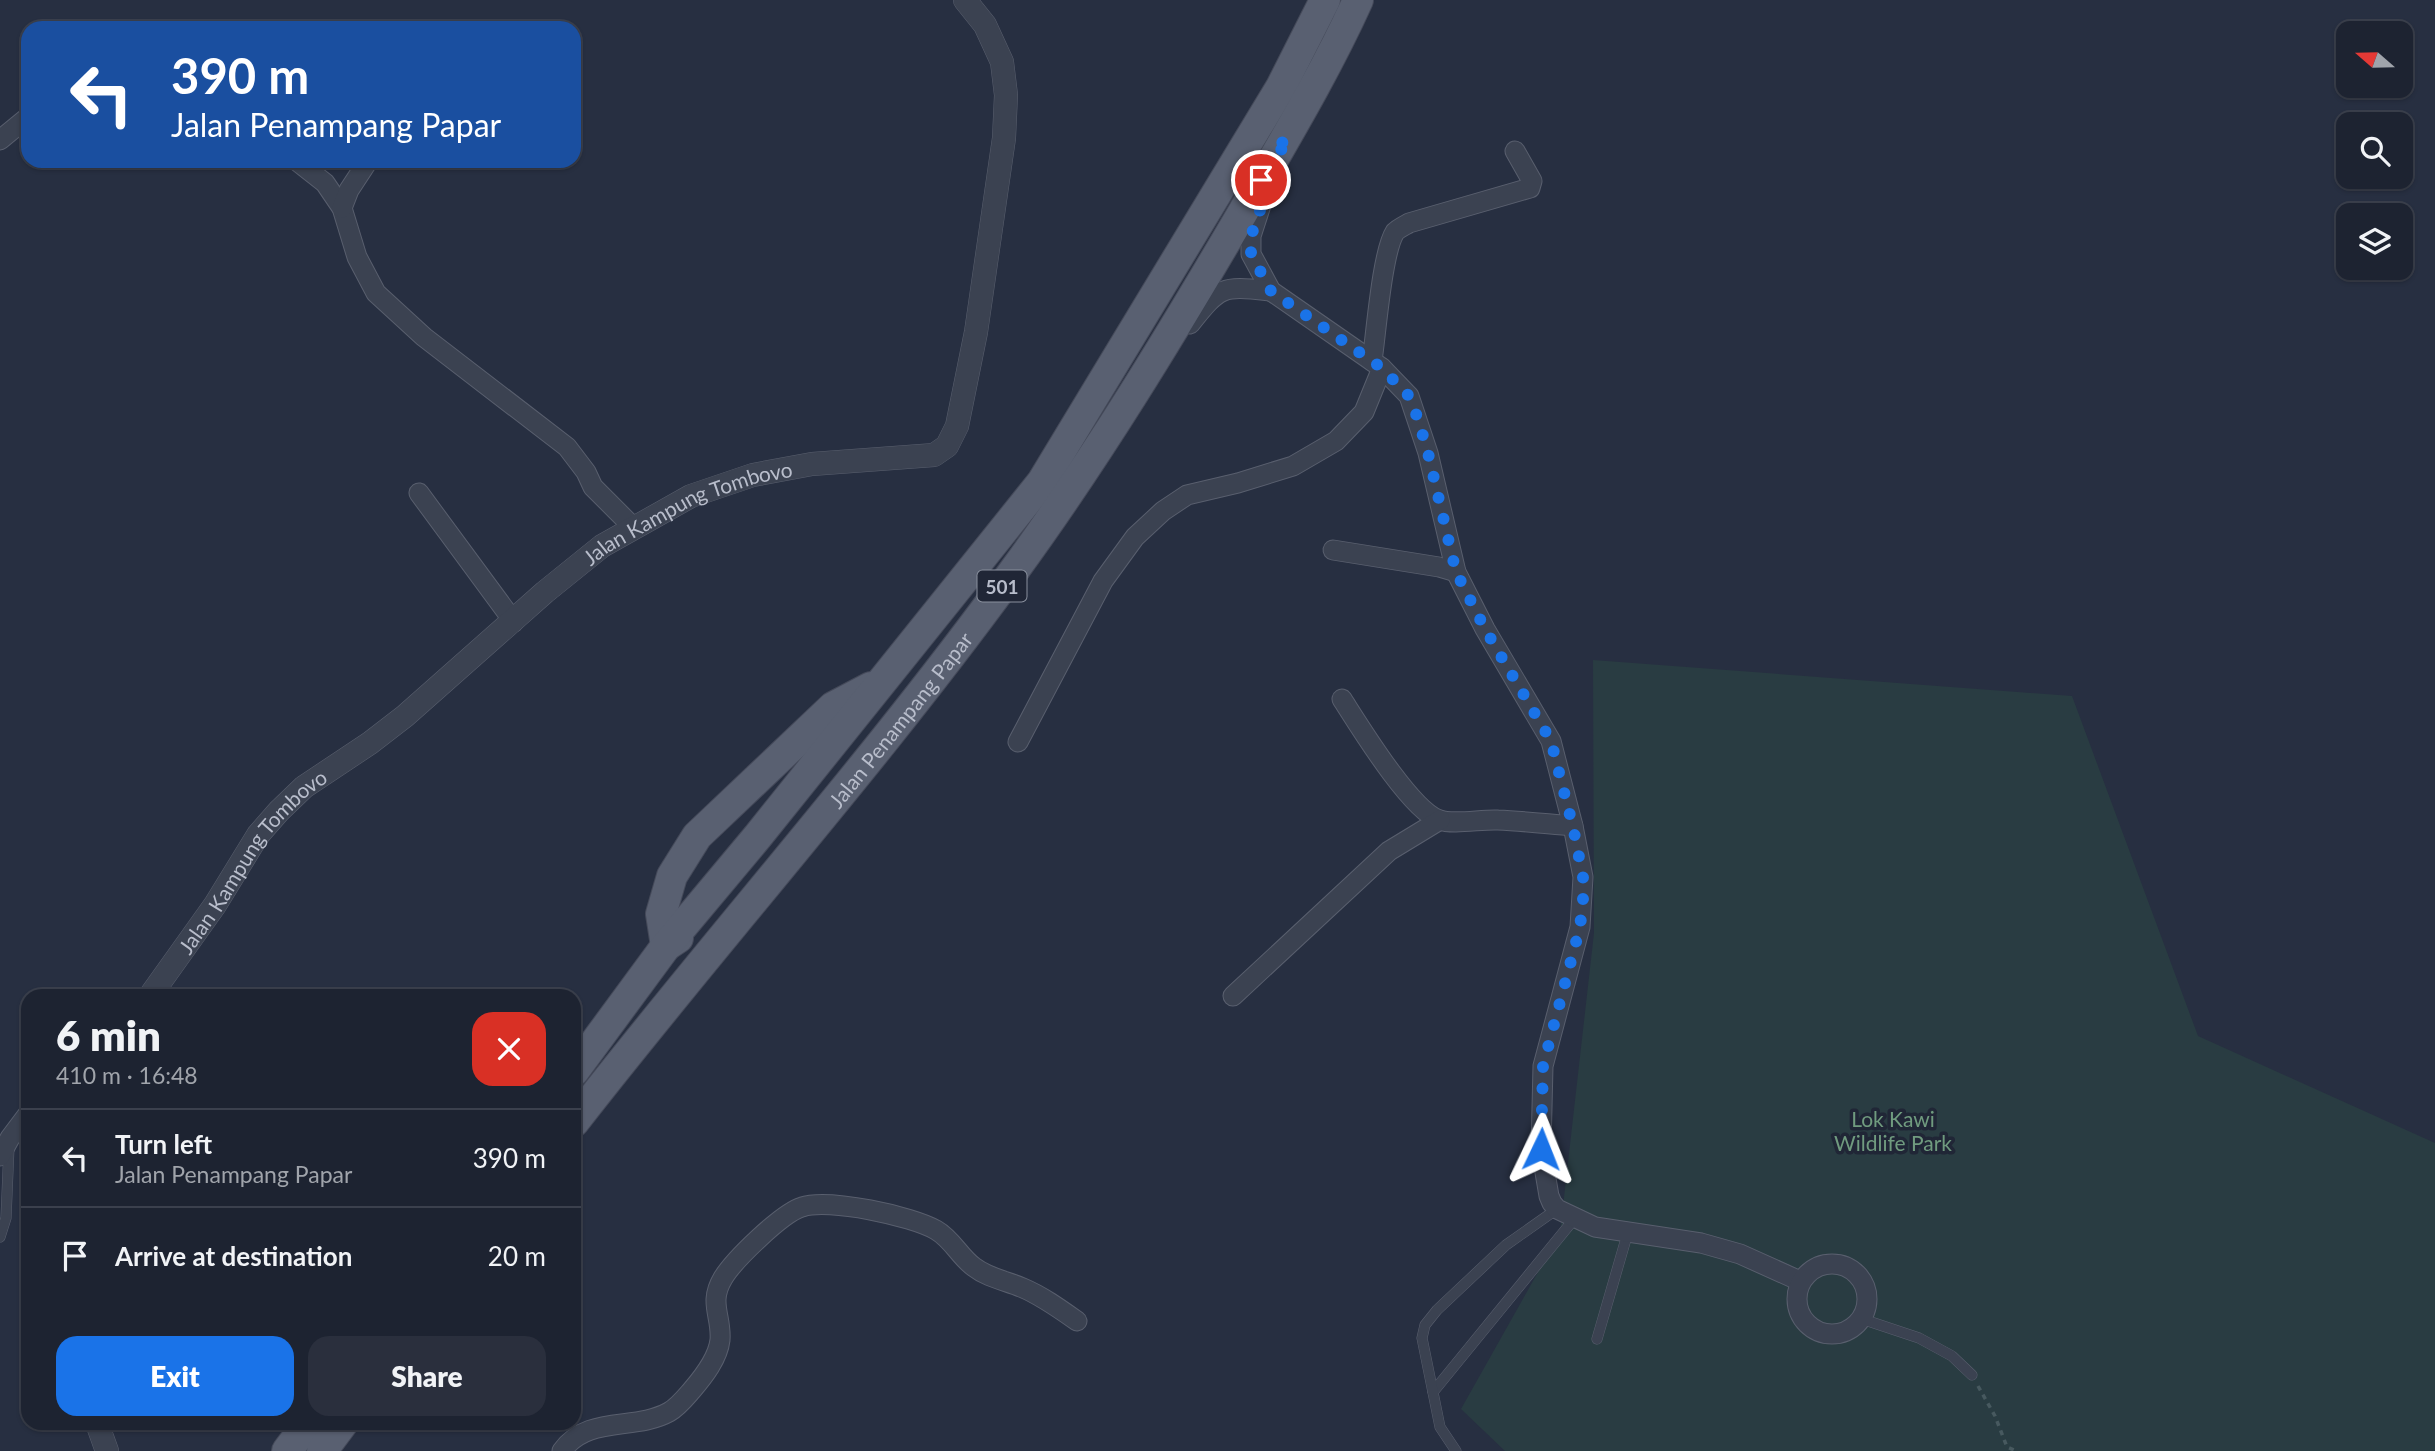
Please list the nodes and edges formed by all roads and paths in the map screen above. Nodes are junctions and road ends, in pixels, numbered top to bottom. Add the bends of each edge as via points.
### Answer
1 (965, 0) edge
2 (1325, 0) edge
3 (1358, 0) edge
4 (21, 123) edge
5 (1286, 136) junction
6 (0, 140) edge
7 (1515, 151) dead end
8 (306, 168) edge
9 (363, 168) edge
10 (342, 208) junction
11 (1271, 291) junction
12 (1377, 365) junction
13 (1139, 384) junction
14 (419, 494) dead end
15 (633, 527) junction
16 (1333, 550) dead end
17 (1456, 572) junction
18 (514, 622) junction
19 (883, 680) junction
20 (1342, 699) dead end
21 (1018, 742) dead end
22 (1440, 820) junction
23 (1573, 827) junction
24 (800, 844) junction
25 (666, 946) junction
26 (155, 989) edge
27 (1234, 996) dead end
28 (581, 1061) edge
29 (581, 1113) edge
30 (21, 1123) edge
31 (10, 1138) junction
32 (0, 1156) edge
33 (1557, 1209) junction
34 (1575, 1218) junction
35 (1628, 1232) junction
36 (0, 1237) edge
37 (1800, 1281) junction
38 (1862, 1319) junction
39 (1077, 1321) dead end
40 (1597, 1339) dead end
41 (1972, 1375) joint
42 (1433, 1392) junction
43 (100, 1430) edge
44 (303, 1430) edge
45 (338, 1430) edge
46 (2007, 1447) junction
47 (107, 1451) edge
48 (287, 1451) edge
49 (322, 1451) edge
50 (562, 1451) edge
51 (1456, 1451) edge
52 (2003, 1451) edge
53 (2016, 1451) edge

1 - 15 street, Jalan Kampung Tombovo via 985,26 1002,62 1006,95 976,332 957,426 947,446 934,455 812,464 753,475 691,496
2 - 19 main road, Jalan Penampang Papar / 501 via 1281,87 1042,482
3 - 5 main road, Jalan Penampang Papar / 501
4 - 6 street
5 - 11 street via 1251,236 1251,254
5 - 13 main road, Jalan Penampang Papar / 501
7 - 12 street via 1532,181 1530,188 1409,223 1395,232 1381,292
8 - 10 street via 325,183
9 - 10 street
10 - 15 street via 357,257 376,293 424,337 566,447 593,487
11 - 12 street
11 - 13 street via 1222,290
12 - 17 street via 1409,396 1418,419
12 - 21 street via 1364,412 1336,441 1293,466 1187,495 1135,537 1103,581
13 - 24 main road, Jalan Penampang Papar / 501 via 1013,572
14 - 18 street
15 - 18 street, Jalan Kampung Tombovo via 602,546
16 - 17 street
17 - 23 street via 1551,741
18 - 26 street, Jalan Kampung Tombovo via 405,716 304,787 279,811 258,835
19 - 25 main road, Jalan Penampang Papar / 501
19 - 25 main road via 833,707 696,836 671,876 661,914
20 - 22 street via 1402,786 1423,810
22 - 23 street
22 - 27 street via 1389,851
23 - 33 street via 1583,877 1580,927 1543,1066 1541,1149 1549,1196
24 - 25 main road
24 - 29 main road, Jalan Penampang Papar / 501
25 - 28 main road, Jalan Penampang Papar / 501
30 - 31 street
31 - 32 street
31 - 36 lane via 6,1218
33 - 34 street
33 - 42 lane via 1506,1245 1425,1325 1422,1338
34 - 35 street via 1595,1227
34 - 42 lane
35 - 37 street via 1727,1251
35 - 40 lane
37 - 38 street via 1796,1299 1801,1317 1813,1330 1830,1335 1848,1331
37 - 38 street via 1814,1267 1833,1262 1852,1268 1864,1282 1868,1301
38 - 41 lane via 1919,1338 1952,1356
39 - 50 street via 1024,1288 974,1268 947,1238 919,1222 880,1212 804,1206 768,1231 723,1277 716,1300 721,1336 717,1353 677,1406 660,1416 586,1431
41 - 46 path
42 - 51 lane via 1440,1427
43 - 47 street
44 - 48 main road
45 - 49 main road
46 - 52 path
46 - 53 path

